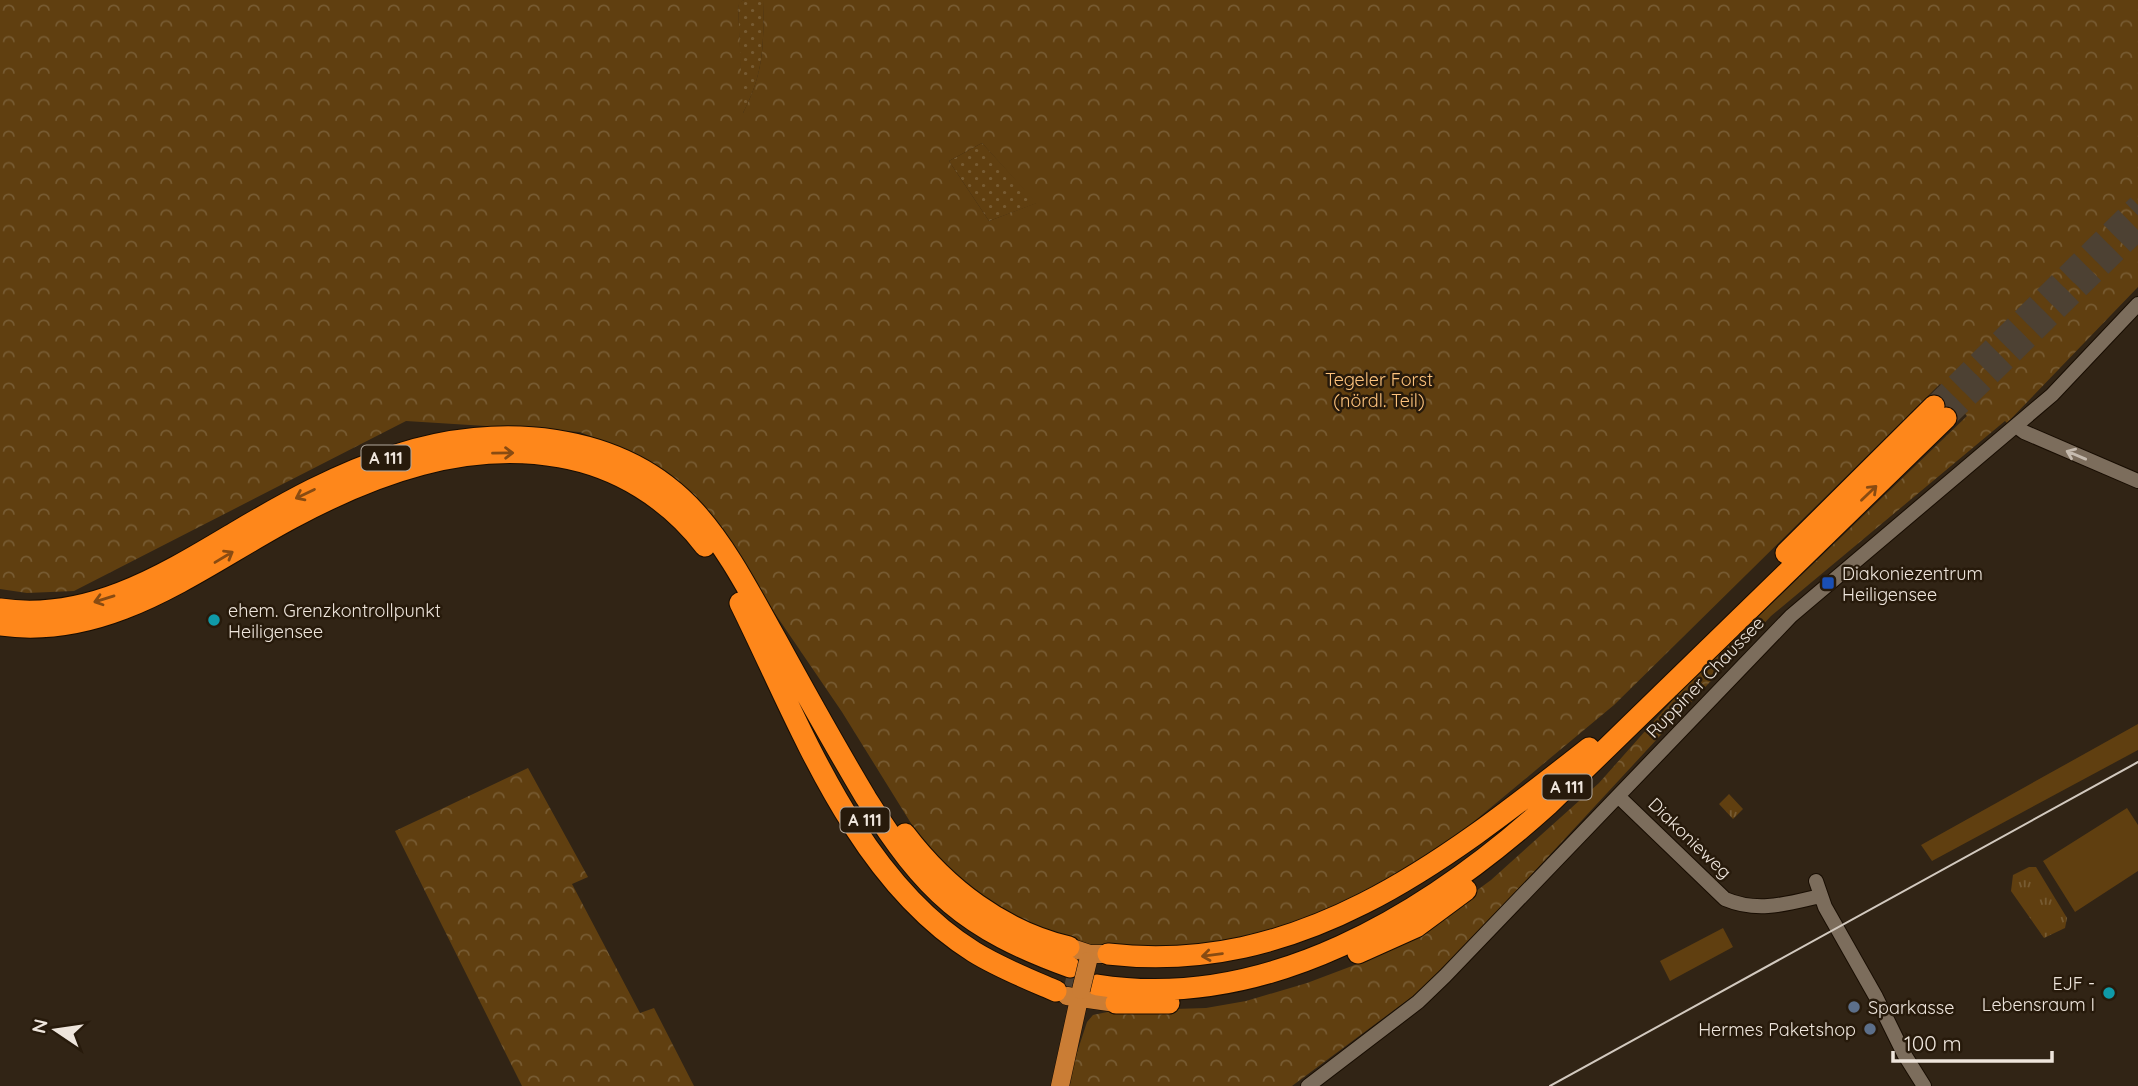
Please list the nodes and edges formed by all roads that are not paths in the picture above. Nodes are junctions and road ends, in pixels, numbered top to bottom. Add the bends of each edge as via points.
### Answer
1 (2138, 304) edge
2 (2016, 426) junction
3 (2138, 481) edge
4 (740, 588) junction
5 (0, 609) edge
6 (0, 625) edge
7 (1651, 706) junction
8 (1618, 796) junction
9 (1082, 973) junction
10 (1116, 1003) joint
11 (1060, 1086) edge
12 (1308, 1086) edge
13 (1924, 1086) edge

1 - 2 street, Ruppiner Chaussee via 2066,381
3 -> 2 street
2 - 8 street, Ruppiner Chaussee via 1791,616
4 -> 5 highway, A 111 via 726,551 694,511 632,464 574,443 485,437 426,446 360,468 122,593 51,611
6 -> 4 highway, A 111 via 56,626 122,610 368,481 443,459 489,453 575,460 634,483 682,520
4 - 9 highway via 907,836 959,892
4 - 9 highway, A 111 via 855,805 914,885 955,923 993,948
7 - 9 highway, A 111 via 1511,839 1461,878 1388,923 1315,956 1233,981 1148,990
7 -> 9 highway, A 111 via 1940,412 1589,748 1436,862 1336,918 1273,942
7 - 10 highway via 1596,770 1549,815 1459,896 1416,927 1326,968 1252,991 1188,1003
8 - 12 street, Ruppiner Chaussee via 1418,1002
8 - 13 street, Diakonieweg via 1725,899 1758,908 1818,889
9 - 10 main road
9 - 11 main road

